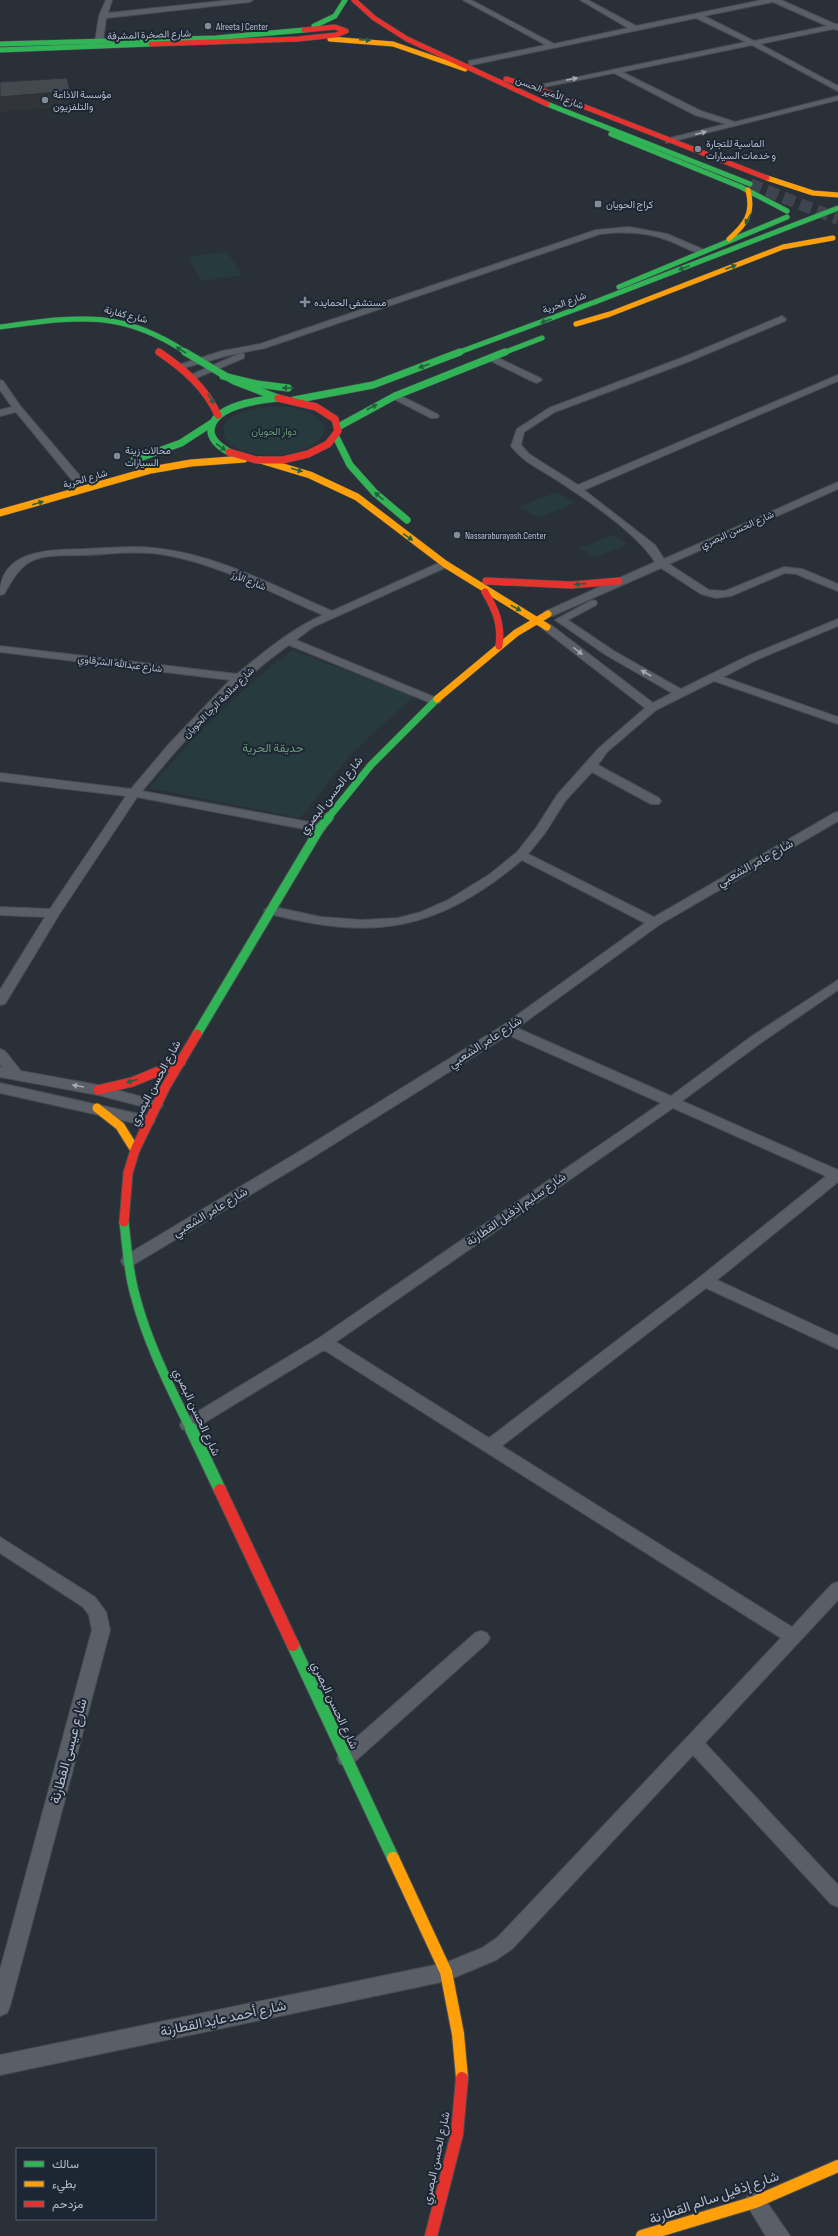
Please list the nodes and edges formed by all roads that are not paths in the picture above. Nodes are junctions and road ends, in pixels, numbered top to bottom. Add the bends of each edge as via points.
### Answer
1 (109, 0) edge
2 (250, 0) edge
3 (345, 0) edge
4 (354, 0) edge
5 (466, 0) edge
6 (583, 0) edge
7 (734, 0) edge
8 (772, 0) edge
9 (776, 0) edge
10 (745, 6) junction
11 (103, 16) junction
12 (388, 16) dead end
13 (697, 16) junction
14 (837, 27) edge
15 (636, 29) junction
16 (281, 34) junction
17 (298, 39) junction
18 (99, 42) junction
19 (753, 43) junction
20 (0, 44) edge
21 (553, 46) junction
22 (0, 50) edge
23 (472, 63) junction
24 (615, 71) junction
25 (478, 74) junction
26 (838, 79) edge
27 (502, 81) junction
28 (825, 82) junction
29 (534, 87) junction
30 (838, 89) edge
31 (838, 98) edge
32 (733, 124) junction
33 (669, 141) junction
34 (752, 185) junction
35 (784, 193) junction
36 (834, 195) edge
37 (802, 200) dead end
38 (838, 208) edge
39 (789, 211) junction
40 (838, 215) edge
41 (753, 233) junction
42 (835, 239) edge
43 (726, 241) junction
44 (783, 247) junction
45 (703, 251) junction
46 (562, 315) junction
47 (782, 319) dead end
48 (0, 327) edge
49 (116, 332) dead end
50 (0, 333) edge
51 (548, 335) dead end
52 (150, 348) dead end
53 (251, 349) junction
54 (492, 358) junction
55 (198, 361) junction
56 (180, 366) junction
57 (211, 369) junction
58 (410, 372) junction
59 (223, 376) junction
60 (191, 377) junction
61 (838, 378) edge
62 (537, 380) dead end
63 (0, 383) edge
64 (395, 396) junction
65 (278, 398) junction
66 (294, 400) junction
67 (18, 410) junction
68 (0, 412) edge
69 (218, 415) junction
70 (434, 416) dead end
71 (212, 424) junction
72 (338, 427) junction
73 (336, 437) junction
74 (249, 458) junction
75 (260, 460) junction
76 (125, 463) dead end
77 (76, 478) dead end
78 (838, 485) edge
79 (577, 489) junction
80 (0, 513) edge
81 (415, 527) dead end
82 (457, 560) dead end
83 (661, 563) junction
84 (444, 564) junction
85 (637, 576) junction
86 (619, 581) junction
87 (485, 586) junction
88 (838, 588) edge
89 (0, 592) edge
90 (521, 600) dead end
91 (535, 607) dead end
92 (330, 614) junction
93 (548, 614) junction
94 (560, 620) junction
95 (838, 622) edge
96 (541, 627) junction
97 (287, 640) junction
98 (499, 646) junction
99 (516, 646) dead end
100 (0, 649) edge
101 (480, 664) junction
102 (713, 677) junction
103 (239, 678) junction
104 (680, 693) junction
105 (435, 701) junction
106 (652, 708) junction
107 (838, 721) edge
108 (591, 766) junction
109 (0, 777) edge
110 (134, 793) junction
111 (655, 801) dead end
112 (838, 816) edge
113 (320, 828) junction
114 (521, 855) junction
115 (270, 910) junction
116 (0, 911) edge
117 (54, 913) junction
118 (654, 922) junction
119 (838, 984) edge
120 (1, 1001) edge
121 (507, 1028) junction
122 (0, 1054) edge
123 (181, 1062) junction
124 (0, 1072) edge
125 (17, 1076) junction
126 (0, 1088) edge
127 (98, 1090) junction
128 (672, 1102) junction
129 (156, 1105) junction
130 (97, 1108) junction
131 (148, 1121) junction
132 (135, 1150) junction
133 (837, 1175) edge
134 (128, 1261) junction
135 (705, 1281) junction
136 (324, 1342) junction
137 (838, 1343) edge
138 (188, 1425) junction
139 (489, 1447) junction
140 (0, 1544) edge
141 (838, 1589) edge
142 (792, 1636) junction
143 (481, 1638) dead end
144 (694, 1744) junction
145 (346, 1758) junction
146 (838, 1898) edge
147 (446, 1972) junction
148 (0, 2006) edge
149 (0, 2065) edge
150 (838, 2166) edge
151 (755, 2202) junction
152 (431, 2236) edge
153 (642, 2236) edge
154 (779, 2236) edge

1 - 11 street
2 - 11 street
3 - 16 main road via 335,16 327,21
4 - 25 main road, شارع الأمير الحسن via 372,18 392,31
5 - 21 street
6 - 15 street
7 - 10 street
8 - 10 street
9 - 14 street
10 - 13 street
11 - 18 street
12 - 23 main road, شارع الأمير الحسن
13 - 15 street
13 - 19 street
14 - 19 street
15 - 21 street
16 - 17 main road via 335,27 346,31 336,35
16 - 18 main road, شارع الصخرة المشرفة
17 - 22 main road, شارع الصخرة المشرفة
17 -> 25 main road via 343,39 393,44
18 - 20 main road, شارع الصخرة المشرفة
19 - 24 street
19 - 28 street
21 - 23 street
23 - 27 main road, شارع الأمير الحسن
29 -> 24 street
24 - 32 street via 698,113
25 - 27 main road, شارع الأمير الحسن
26 - 28 street
27 - 29 main road
27 - 34 main road, شارع الأمير الحسن
27 - 34 main road via 510,92
28 - 30 street
29 - 33 main road
31 - 32 street
33 -> 32 street
33 - 35 main road
34 - 35 main road
34 - 39 main road
34 -> 43 main road via 749,219
35 - 36 main road
36 - 37 main road
38 -> 46 main road, شارع الحرية, bridge
39 - 41 main road
39 - 42 main road via 795,226 811,234
40 -> 44 main road, شارع الحرية via 572,325 610,314
41 - 43 main road
41 - 44 main road via 776,231 794,238
42 - 44 main road
43 - 45 main road
45 - 46 main road via 596,297
45 - 53 street via 657,232 639,229 599,232
46 -> 58 main road, شارع الحرية
47 - 79 street via 687,359 552,410 520,431 516,446
55 -> 48 main road, شارع كفارنة via 143,329 98,318 60,319
49 - 50 main road, شارع كفارنة via 102,328 65,326
51 - 54 main road
52 - 56 main road
53 - 55 street
53 - 57 street
54 - 62 street
54 - 64 main road
55 - 56 street
55 - 57 main road, شارع كفارنة
56 - 60 main road
57 - 59 main road, شارع كفارنة
57 - 60 street
58 -> 59 main road via 345,385 300,388 275,387
58 - 66 main road, شارع الحرية via 373,385
59 - 65 main road, شارع كفارنة via 245,388
60 -> 69 main road via 213,401
61 - 79 street
63 - 67 street
64 - 70 street
72 -> 64 main road
65 - 66 main road
65 - 69 main road via 244,403
66 - 72 main road via 308,402 325,410 336,420
67 - 68 street
67 - 77 street
69 - 71 main road
71 -> 74 main road via 210,432 213,440 221,448
71 - 76 main road via 165,451
72 - 73 main road
73 - 75 main road via 324,447 306,455
81 -> 73 main road via 375,493 350,465
74 - 75 main road
80 -> 74 main road, شارع الحرية via 151,470 191,463
75 -> 84 main road via 308,473 341,488
78 - 83 street, شارع الحسن البصري
79 - 83 street via 643,540
82 - 87 main road
83 - 85 street, شارع الحسن البصري
83 - 88 street via 697,587 716,595 734,592 784,570 798,572
84 - 87 main road
84 - 92 street, شارع سلامة الرجا الحويان
85 - 86 street, شارع الحسن البصري
85 - 94 street, شارع الحسن البصري via 614,592
86 -> 87 main road via 571,585
86 - 93 street, شارع الحسن البصري
87 - 90 main road
87 -> 96 main road
87 - 98 main road via 501,618
89 - 92 street, شارع الأرز via 16,565 33,557 71,552 165,552 209,563
91 - 93 main road
92 - 97 street, شارع سلامة الرجا الحويان
93 - 94 main road
93 - 96 main road, شارع الحسن البصري
94 - 96 main road, شارع الحسن البصري
104 -> 94 street
95 - 102 street
96 - 98 main road, شارع الحسن البصري
96 -> 106 street
97 - 103 street, شارع سلامة الرجا الحويان
97 - 105 street
98 - 101 main road, شارع الحسن البصري
99 - 101 main road, شارع الحسن البصري
100 - 103 street, شارع عبدالله الشرقاوي
101 - 105 main road, شارع الحسن البصري
102 - 104 street
102 - 107 street
103 - 110 street, شارع سلامة الرجا الحويان via 173,746
104 - 106 street
105 - 113 main road, شارع الحسن البصري via 371,765
106 - 108 street via 602,750
108 - 111 street
108 - 114 street via 561,798 541,830
109 - 110 street
110 - 113 street
110 - 117 street, شارع سلامة الرجا الحويان
112 - 118 street, شارع عامر الشعبي
113 - 115 main road, شارع الحسن البصري
114 - 115 street via 494,877 452,903 425,916 398,922 362,924 321,921
114 - 118 street
115 - 123 main road, شارع الحسن البصري via 198,1029
116 - 117 street
117 - 120 street, شارع سلامة الرجا الحويان
118 - 121 street, شارع عامر الشعبي
119 - 128 street, شارع سليم إذفيل القطارنة via 757,1039
121 - 128 street
121 - 134 street, شارع عامر الشعبي via 305,1155
122 - 125 street
123 -> 127 main road via 132,1082
123 - 129 main road, شارع الحسن البصري
124 - 125 street
127 -> 125 street
126 - 130 street
127 - 129 street
128 - 133 street
128 - 136 street, شارع سليم إذفيل القطارنة
129 - 131 main road, شارع الحسن البصري
130 - 131 street
130 - 132 main road via 116,1120 127,1132
131 - 132 main road, شارع الحسن البصري
132 - 134 main road, شارع الحسن البصري via 128,1173 124,1214
133 - 135 street
134 - 138 main road, شارع الحسن البصري via 137,1302 150,1339
135 - 137 street
135 - 139 street
136 - 138 street, شارع سليم إذفيل القطارنة
136 - 139 street
138 - 145 main road, شارع الحسن البصري
139 - 142 street
140 - 148 street, شارع عيسى القطارنة via 89,1602 97,1612 101,1630
141 - 142 street, شارع أحمد عايد القطارنة
142 - 144 street, شارع أحمد عايد القطارنة
143 - 145 street
144 - 146 street
144 - 147 street, شارع أحمد عايد القطارنة via 505,1943 489,1954
145 - 147 main road, شارع الحسن البصري
147 - 149 street, شارع أحمد عايد القطارنة
147 - 152 main road, شارع الحسن البصري via 462,2073 459,2122 447,2180
150 - 151 main road, شارع إذفيل سالم القطارنة
151 - 153 main road, شارع إذفيل سالم القطارنة
151 - 154 street

